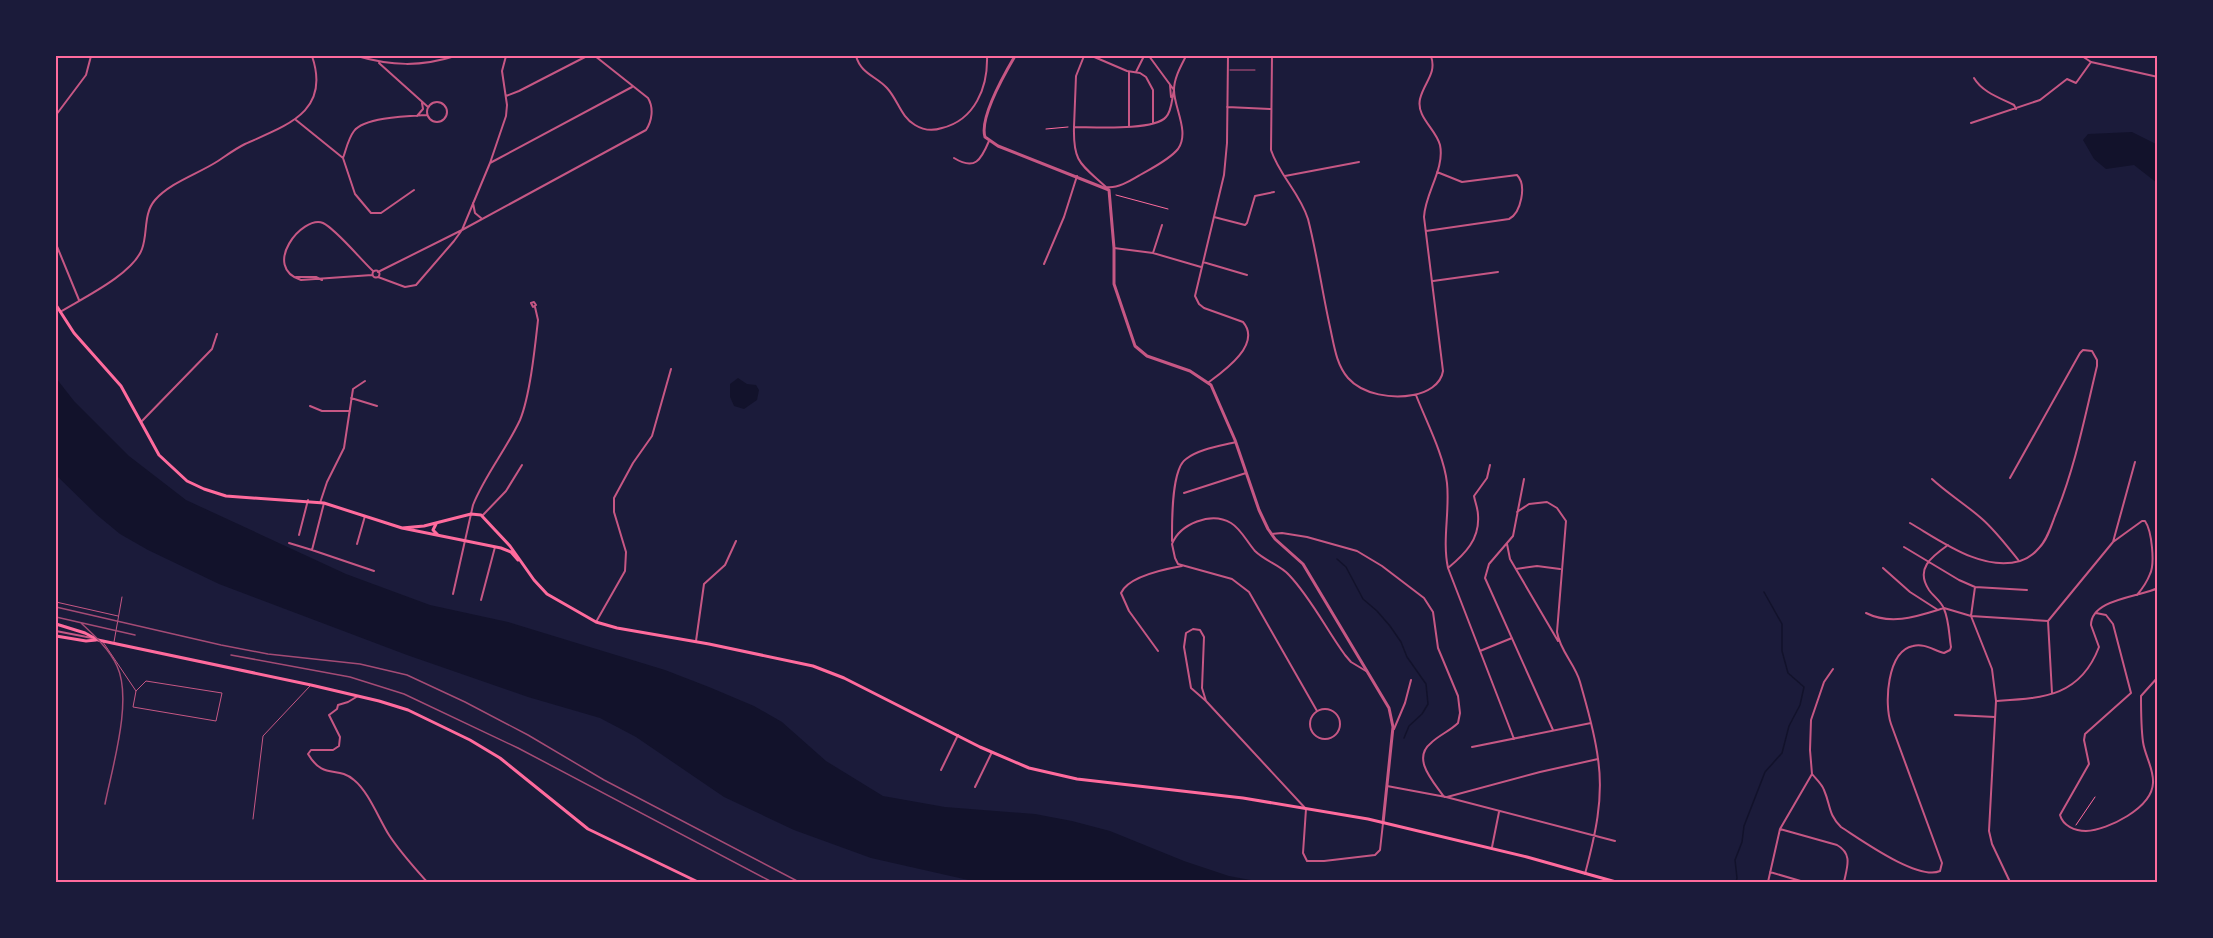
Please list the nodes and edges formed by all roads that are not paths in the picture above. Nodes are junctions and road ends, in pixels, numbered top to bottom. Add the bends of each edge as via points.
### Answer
1 (91, 56) edge
2 (312, 56) edge
3 (357, 56) edge
4 (455, 56) edge
5 (506, 56) edge
6 (587, 56) edge
7 (595, 56) edge
8 (856, 56) edge
9 (987, 56) edge
10 (1015, 56) edge
11 (1084, 56) edge
12 (1092, 56) edge
13 (1144, 56) edge
14 (1149, 56) edge
15 (1186, 56) edge
16 (1228, 56) edge
17 (1272, 56) edge
18 (1431, 56) edge
19 (2082, 56) edge
20 (378, 62) junction
21 (2091, 62) junction
22 (1228, 69) junction
23 (1255, 70) dead end
24 (1129, 72) junction
25 (1136, 72) junction
26 (2157, 77) edge
27 (1974, 78) dead end
28 (1167, 79) junction
29 (632, 87) junction
30 (1174, 90) junction
31 (505, 96) junction
32 (420, 100) junction
33 (1170, 103) junction
34 (428, 107) junction
35 (1227, 107) junction
36 (1270, 109) junction
37 (2016, 109) junction
38 (56, 115) edge
39 (416, 116) junction
40 (427, 116) junction
41 (295, 120) junction
42 (1153, 123) junction
43 (1971, 123) dead end
44 (1129, 126) junction
45 (1074, 127) junction
46 (989, 141) junction
47 (343, 158) junction
48 (954, 158) dead end
49 (1359, 162) dead end
50 (490, 163) junction
51 (1436, 172) junction
52 (1077, 176) junction
53 (1285, 176) junction
54 (1106, 187) junction
55 (414, 190) dead end
56 (1274, 192) dead end
57 (473, 203) junction
58 (484, 217) junction
59 (1214, 217) junction
60 (1162, 225) dead end
61 (462, 230) junction
62 (1426, 231) junction
63 (56, 244) edge
64 (1114, 248) junction
65 (1153, 254) junction
66 (1203, 262) junction
67 (1044, 264) dead end
68 (1201, 267) junction
69 (373, 271) junction
70 (378, 272) junction
71 (1498, 272) dead end
72 (372, 275) junction
73 (1247, 275) dead end
74 (378, 276) junction
75 (1433, 281) junction
76 (79, 300) junction
77 (56, 305) edge
78 (534, 307) dead end
79 (60, 312) junction
80 (217, 334) dead end
81 (671, 369) dead end
82 (364, 381) dead end
83 (1209, 382) junction
84 (1416, 394) junction
85 (351, 398) junction
86 (310, 406) dead end
87 (377, 406) dead end
88 (350, 411) junction
89 (141, 422) junction
90 (1236, 442) junction
91 (2135, 462) dead end
92 (522, 465) dead end
93 (1490, 465) dead end
94 (1246, 473) junction
95 (1932, 478) dead end
96 (2010, 478) dead end
97 (1524, 479) dead end
98 (1184, 493) dead end
99 (1520, 496) junction
100 (308, 500) junction
101 (322, 503) junction
102 (1527, 505) junction
103 (1517, 512) junction
104 (471, 514) junction
105 (365, 516) junction
106 (482, 516) junction
107 (438, 523) junction
108 (1910, 524) dead end
109 (1172, 527) junction
110 (402, 528) junction
111 (1179, 534) junction
112 (1271, 534) junction
113 (299, 535) dead end
114 (438, 535) junction
115 (466, 540) junction
116 (736, 541) dead end
117 (2113, 542) junction
118 (289, 543) dead end
119 (357, 544) dead end
120 (1172, 544) junction
121 (1508, 544) junction
122 (1948, 545) junction
123 (495, 547) junction
124 (1904, 547) dead end
125 (312, 550) junction
126 (1501, 550) junction
127 (1173, 552) junction
128 (1509, 557) junction
129 (2019, 561) junction
130 (1927, 562) junction
131 (524, 566) junction
132 (1182, 566) junction
133 (1169, 568) junction
134 (1448, 568) junction
135 (1883, 568) dead end
136 (1516, 569) junction
137 (1561, 569) junction
138 (374, 571) dead end
139 (1976, 587) junction
140 (2157, 588) edge
141 (2027, 590) dead end
142 (453, 594) dead end
143 (2137, 595) junction
144 (122, 597) dead end
145 (481, 600) dead end
146 (56, 602) edge
147 (1944, 608) junction
148 (1938, 610) junction
149 (1866, 613) dead end
150 (2095, 613) junction
151 (118, 616) junction
152 (1971, 616) junction
153 (2048, 621) junction
154 (596, 622) junction
155 (56, 624) edge
156 (56, 631) edge
157 (56, 636) edge
158 (1512, 638) junction
159 (100, 640) junction
160 (696, 642) junction
161 (114, 643) junction
162 (1561, 646) junction
163 (1158, 651) dead end
164 (1480, 651) junction
165 (1833, 669) dead end
166 (1369, 672) junction
167 (2157, 677) edge
168 (1411, 680) dead end
169 (311, 685) junction
170 (136, 691) junction
171 (2052, 695) junction
172 (358, 696) junction
173 (1206, 700) junction
174 (1996, 701) junction
175 (1317, 711) junction
176 (1955, 715) dead end
177 (1995, 717) junction
178 (1591, 723) junction
179 (1553, 730) junction
180 (1393, 731) junction
181 (958, 735) junction
182 (1514, 739) junction
183 (1472, 747) dead end
184 (992, 752) junction
185 (1598, 759) junction
186 (941, 770) dead end
187 (1812, 774) junction
188 (1386, 786) junction
189 (975, 787) dead end
190 (1445, 797) junction
191 (1306, 808) junction
192 (1499, 812) junction
193 (253, 819) dead end
194 (1383, 823) junction
195 (1780, 829) junction
196 (1596, 836) junction
197 (1615, 841) dead end
198 (1490, 849) junction
199 (1770, 872) junction
200 (1585, 874) junction
201 (427, 882) edge
202 (698, 882) edge
203 (1616, 882) edge
204 (1768, 882) edge
205 (1804, 882) edge
206 (1844, 882) edge
207 (2010, 882) edge

1 - 38 street via 86,75
2 - 41 street via 317,73 316,91
3 - 20 street
4 - 20 street via 415,65
5 - 31 street via 502,71
6 - 31 street
7 - 29 street
8 - 9 street via 862,69 889,90 909,120 931,130 954,124 969,113 985,82
10 - 46 street via 1001,80 985,124 984,135
11 - 45 street via 1076,76
12 - 24 street
13 - 25 street
14 - 28 street
15 - 30 street
16 - 22 street
17 - 36 street
18 - 51 street via 1433,69 1420,104 1440,144
19 - 21 street
20 - 32 street
21 - 26 street
21 - 37 street via 2076,83 2067,79 2040,100
22 - 23 lane
22 - 35 street
24 - 25 street
24 - 44 street
25 - 42 street via 1146,77 1153,88
27 - 37 street via 1984,90
28 - 30 street
28 - 33 street
29 - 50 street
29 - 58 street via 651,103 646,130
30 - 33 street
30 - 54 street via 1182,128 1178,149 1131,180
31 - 50 street via 506,116
32 - 34 street
32 - 39 street via 423,108
33 - 42 street via 1167,116
34 - 40 street
34 - 40 street via 440,103 447,112 439,122
35 - 36 street
35 - 59 street via 1225,166
36 - 53 street via 1271,150
37 - 43 street
39 - 40 street
39 - 47 street via 359,127
41 - 47 street
41 - 76 street via 233,150 157,199 148,214 142,248 134,263
42 - 44 street
44 - 45 street
45 - 54 street via 1077,158
46 - 48 street via 974,163 964,164
46 - 52 street
47 - 55 street via 355,194 371,213 381,213
49 - 53 street
50 - 57 street
51 - 62 street via 1425,206
51 - 62 street via 1462,182 1517,175 1522,183 1520,204 1509,219
52 - 54 street
52 - 67 street
53 - 84 street via 1308,219 1332,338 1343,370 1354,384 1379,394
54 - 64 street via 1111,194
56 - 59 street via 1254,198 1245,225
57 - 58 street via 476,215
57 - 61 street
58 - 61 street
59 - 66 street
60 - 65 street
61 - 70 street
61 - 74 street via 416,285 405,287
62 - 75 street
63 - 76 street
64 - 65 street
64 - 83 street via 1114,289 1136,348
65 - 68 street
66 - 68 street
66 - 73 street
68 - 83 street via 1195,294 1199,304 1240,321 1249,332 1237,358
69 - 70 street
69 - 72 street
69 - 72 street via 332,229 316,222 301,231 285,252 285,268 304,281
70 - 74 street
71 - 75 street
72 - 74 street
75 - 84 street via 1443,374 1434,386
76 - 79 street
77 - 79 main road
78 - 104 street via 538,320 523,411 478,492
79 - 89 main road via 121,386
80 - 89 street via 214,346
81 - 154 street via 652,436 616,493 614,507 626,552 625,571
82 - 85 street via 353,389
83 - 90 street
84 - 134 street via 1447,480
85 - 87 street
85 - 88 street
86 - 88 street via 322,411
88 - 101 street via 344,448 327,482
89 - 100 main road via 162,459 195,485 239,498
90 - 94 street
90 - 109 street via 1193,455 1181,464
91 - 117 street
92 - 106 street via 506,491
93 - 134 street via 1487,478 1474,494 1478,521 1472,543
94 - 98 street
94 - 112 street
95 - 129 street via 1983,520
96 - 129 street via 2080,353 2092,351 2097,366 2062,500 2039,548
97 - 99 street
99 - 102 street via 1522,504
99 - 103 street
100 - 101 main road
100 - 113 street
101 - 105 main road
101 - 125 street
102 - 103 street
102 - 137 street via 1551,503 1564,518
103 - 121 street
104 - 106 main road
104 - 107 main road
104 - 115 street
105 - 110 main road
105 - 119 street
106 - 131 main road
107 - 110 main road
107 - 114 main road via 433,528
108 - 122 street
109 - 111 street
109 - 120 street
110 - 114 main road
111 - 120 street
111 - 166 street via 1205,519 1232,524 1257,553 1288,573 1348,659
112 - 166 street via 1303,564
112 - 190 street via 1307,537 1357,551 1412,587 1428,603 1438,648 1460,709 1458,723 1429,745 1423,756 1426,770
114 - 115 main road
115 - 123 main road
115 - 142 street
116 - 160 street via 725,565 704,584
117 - 143 street via 2140,522 2148,524 2152,572
117 - 153 street
118 - 125 street
120 - 127 street
121 - 126 street
121 - 128 street
122 - 129 street via 1989,562
122 - 130 street
123 - 131 main road via 511,552
123 - 145 street
124 - 130 street
125 - 138 street
126 - 128 street
126 - 158 street via 1489,564 1485,578
127 - 132 street
127 - 133 street
128 - 136 street
130 - 139 street
130 - 147 street via 1923,576
131 - 154 main road via 547,594
132 - 133 street
132 - 175 street via 1232,579 1245,587
133 - 163 street via 1131,582 1121,593
134 - 164 street
135 - 148 street
136 - 137 street
136 - 162 street
137 - 162 street via 1556,621
139 - 141 street
139 - 152 street
140 - 143 street
143 - 150 street via 2108,603
144 - 151 lane
146 - 151 lane
147 - 148 street
147 - 152 street
147 - 187 street via 1950,650 1944,653 1918,645 1903,650 1894,666 1886,698 1888,718 1942,863 1940,871 1930,873 1902,864 1841,827 1829,810 1824,789
148 - 149 street via 1899,620
150 - 167 street via 2106,615 2113,624 2131,693 2085,734 2089,764 2060,815 2065,824 2090,831 2112,824 2142,805 2150,794 2153,784 2143,741 2141,696
150 - 171 street via 2091,625 2098,641 2097,653 2074,684
151 - 161 lane
152 - 153 street
152 - 174 street via 1992,669
153 - 171 street
154 - 160 main road
155 - 159 main road
156 - 159 street
157 - 159 main road
158 - 164 street
158 - 179 street
159 - 161 main road
159 - 170 lane
160 - 181 main road via 827,671
161 - 169 main road
162 - 178 street via 1577,672
164 - 182 street
165 - 187 street via 1824,682 1811,720
166 - 180 street via 1390,711
168 - 180 street
169 - 172 main road
169 - 193 lane via 261,740
170 - 170 lane via 133,707 216,721 222,693 146,681
171 - 174 street
172 - 201 street via 338,705 329,715 340,737 339,746 333,750 311,750 308,754 324,771 343,773 357,782 394,843
172 - 202 main road via 408,710 470,740 500,758 588,829
173 - 173 street via 1202,688 1204,637 1193,628 1184,639 1189,678 1193,691
173 - 191 street
174 - 177 street
175 - 175 street via 1310,722 1312,732 1321,738 1333,736 1340,726 1337,716 1329,709
176 - 177 street
177 - 207 street via 1989,831
178 - 179 street
178 - 185 street
179 - 182 street
180 - 188 street
181 - 184 main road
181 - 186 street
182 - 183 street
184 - 189 street
184 - 191 main road via 1061,776
185 - 190 street
185 - 196 street
187 - 195 street
188 - 190 street
188 - 194 street
190 - 192 street
191 - 194 main road
191 - 194 street via 1303,854 1308,861 1376,855
192 - 196 street
192 - 198 street
194 - 198 main road
195 - 199 street
195 - 206 street via 1844,848 1848,858
196 - 197 street
196 - 200 street
198 - 200 main road
199 - 204 street
199 - 205 street
200 - 203 main road

